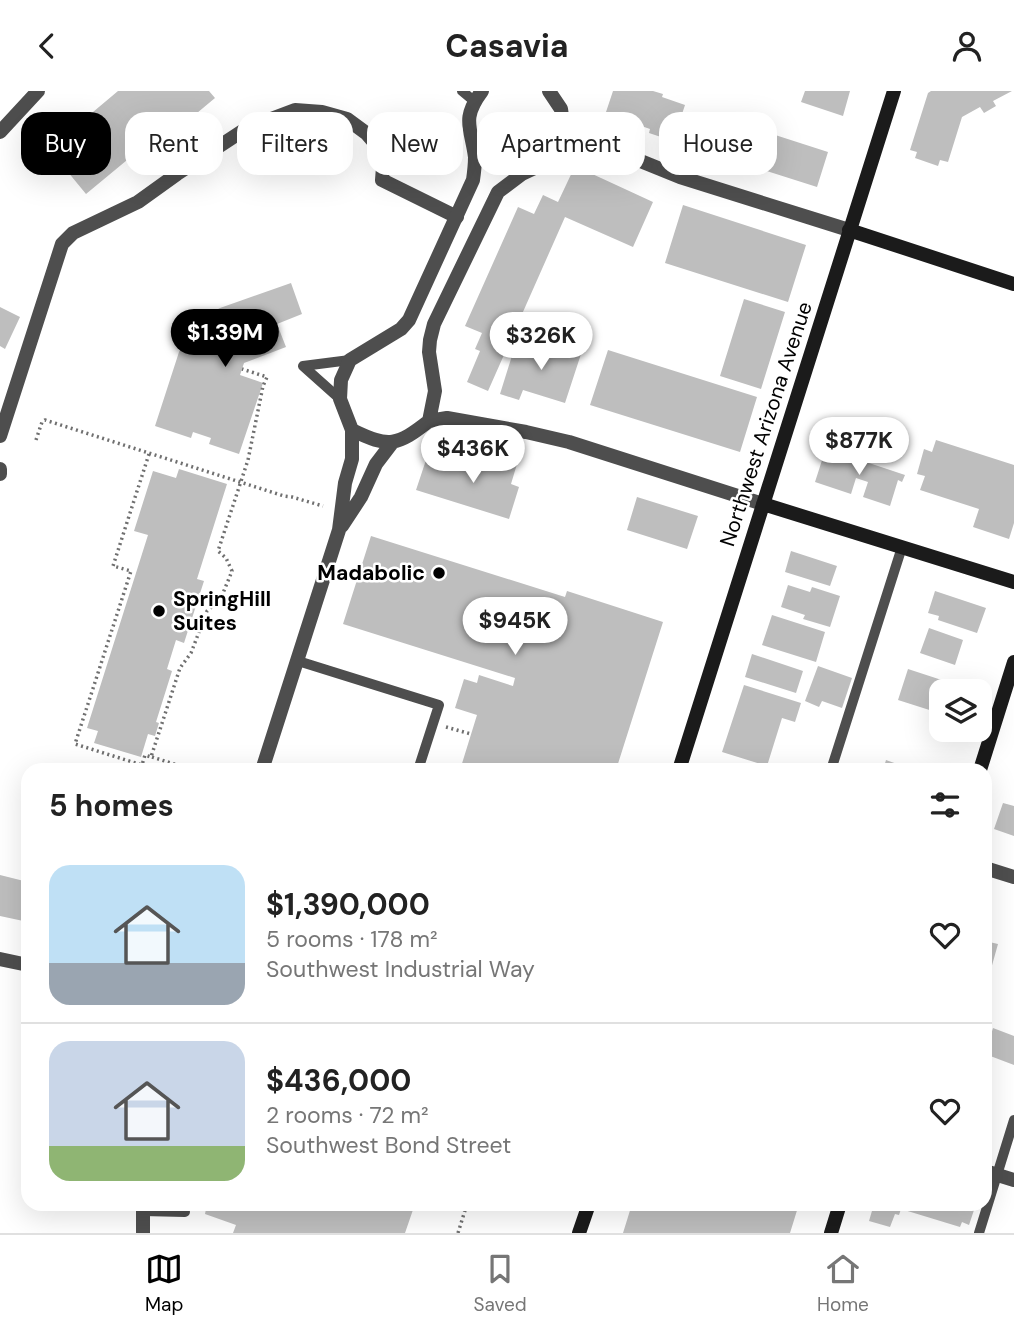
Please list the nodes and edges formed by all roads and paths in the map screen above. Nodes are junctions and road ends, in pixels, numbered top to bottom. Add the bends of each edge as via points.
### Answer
1 (37, 91) edge
2 (462, 91) edge
3 (549, 91) edge
4 (894, 91) edge
5 (478, 96) edge
6 (561, 112) edge
7 (0, 132) edge
8 (645, 163) edge
9 (521, 175) edge
10 (457, 217) junction
11 (849, 230) junction
12 (1014, 284) edge
13 (350, 360) junction
14 (242, 369) dead end
15 (340, 399) junction
16 (429, 421) junction
17 (352, 429) junction
18 (0, 436) edge
19 (36, 440) dead end
20 (392, 443) junction
21 (149, 454) junction
22 (241, 483) junction
23 (763, 504) junction
24 (323, 506) dead end
25 (340, 530) junction
26 (902, 547) junction
27 (1014, 582) edge
28 (298, 661) junction
29 (1014, 661) edge
30 (433, 723) junction
31 (471, 734) dead end
32 (151, 757) junction
33 (136, 763) edge
34 (143, 763) edge
35 (171, 763) edge
36 (264, 763) edge
37 (420, 763) edge
38 (681, 763) edge
39 (833, 763) edge
40 (982, 763) edge
41 (992, 870) edge
42 (1014, 877) edge
43 (0, 959) edge
44 (21, 964) edge
45 (1014, 1120) edge
46 (992, 1170) edge
47 (992, 1172) edge
48 (1014, 1180) edge
49 (143, 1211) edge
50 (177, 1211) edge
51 (465, 1211) edge
52 (587, 1211) edge
53 (838, 1211) edge
54 (983, 1211) edge
55 (185, 1212) dead end
56 (143, 1233) edge
57 (458, 1233) edge
58 (579, 1233) edge
59 (831, 1233) edge
60 (979, 1233) edge

1 - 7 street
2 - 5 lane
3 - 6 street
4 - 11 main road, Northwest Arizona Avenue
5 - 10 street via 469,117 473,180
8 - 11 street
9 - 16 street via 498,192 429,340 435,391
10 - 13 street via 409,320 401,330
10 - 18 street via 382,180 379,148 347,119 295,110 247,128 138,202 74,233 62,244
11 - 12 main road
11 - 23 main road, Northwest Arizona Avenue
13 - 15 street via 341,380
13 - 15 lane via 303,366
14 - 22 path via 267,377
15 - 17 street
16 - 20 street
16 - 23 street via 447,418 569,442
17 - 20 street
17 - 25 street via 352,459
19 - 21 path via 45,420
20 - 25 street
21 - 22 path
21 - 33 path via 113,565 131,571 75,744
22 - 24 path
22 - 32 path via 218,551 232,571 180,668
23 - 26 main road
23 - 38 main road, Northwest Arizona Avenue
25 - 28 street
26 - 27 main road
26 - 39 lane
28 - 30 lane via 439,705
28 - 36 street
29 - 40 main road
30 - 31 path
30 - 37 lane
32 - 34 path via 145,755
32 - 35 path
41 - 42 street
43 - 44 street
45 - 46 lane
47 - 48 street
49 - 56 street
50 - 55 lane
51 - 57 path
52 - 58 main road
53 - 59 main road
54 - 60 lane

